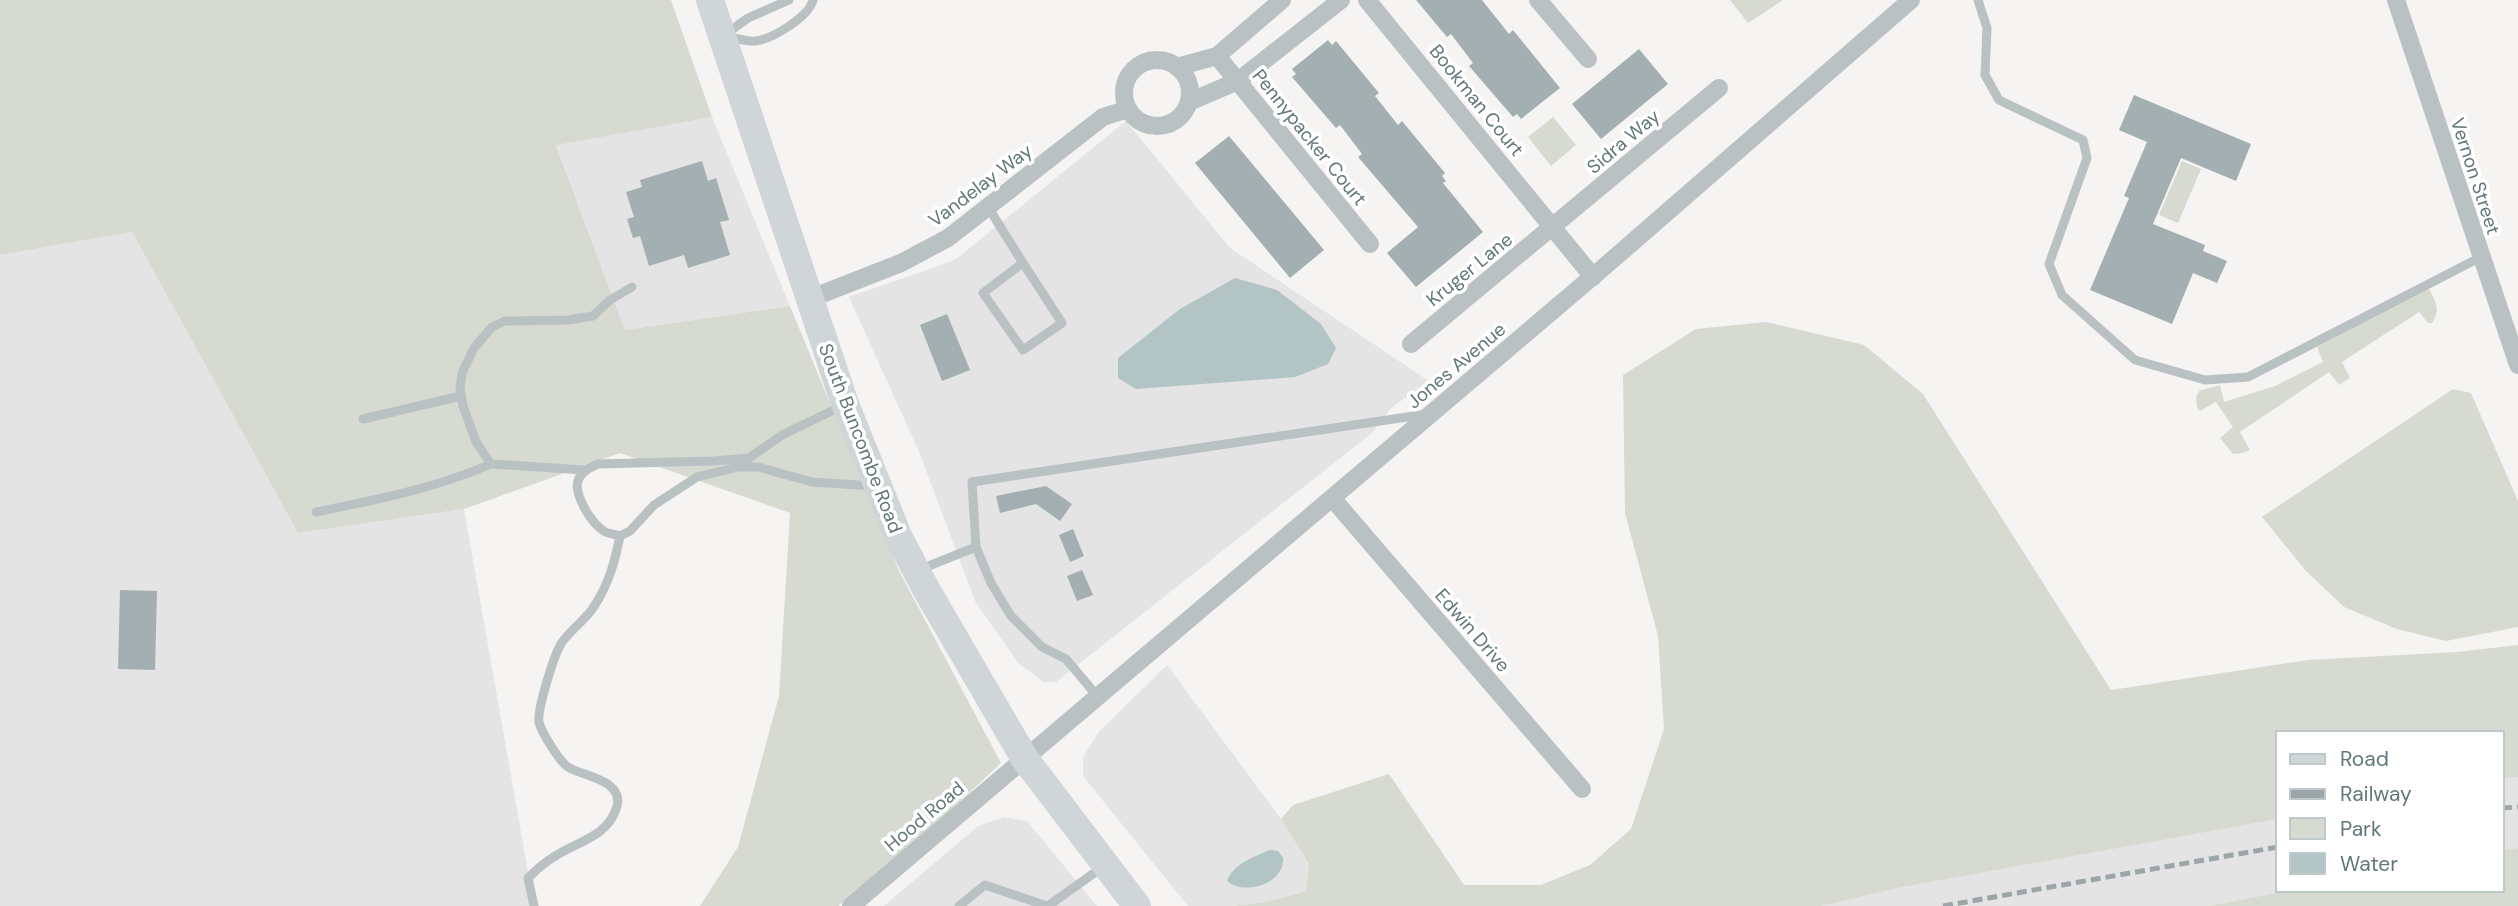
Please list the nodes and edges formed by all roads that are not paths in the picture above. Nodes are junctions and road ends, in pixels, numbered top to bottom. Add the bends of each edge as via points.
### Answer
1 (710, 0) edge
2 (789, 0) edge
3 (813, 0) edge
4 (1282, 0) edge
5 (1341, 0) edge
6 (1367, 0) edge
7 (1538, 0) edge
8 (1912, 0) edge
9 (1978, 0) edge
10 (2396, 0) edge
11 (722, 36) junction
12 (1217, 56) junction
13 (1588, 59) dead end
14 (1177, 66) junction
15 (1238, 81) junction
16 (1719, 88) dead end
17 (1189, 102) junction
18 (1128, 109) junction
19 (988, 207) junction
20 (1554, 227) junction
21 (1370, 244) dead end
22 (2481, 257) junction
23 (1023, 263) junction
24 (1593, 276) junction
25 (632, 287) dead end
26 (809, 299) junction
27 (1411, 344) dead end
28 (2518, 365) edge
29 (461, 396) junction
30 (845, 404) junction
31 (1432, 413) junction
32 (363, 419) dead end
33 (738, 463) junction
34 (491, 464) junction
35 (584, 470) junction
36 (876, 486) junction
37 (1332, 498) junction
38 (316, 512) dead end
39 (620, 536) junction
40 (976, 547) junction
41 (916, 571) junction
42 (1098, 697) junction
43 (1026, 759) junction
44 (1582, 789) dead end
45 (1105, 865) junction
46 (534, 906) edge
47 (851, 906) edge
48 (959, 906) edge
49 (1047, 906) edge
50 (1137, 906) edge

1 - 11 main road, South Buncombe Road
2 - 11 lane via 748,18
3 - 11 lane via 798,22 756,41
4 - 12 street
5 - 15 street
6 - 20 street, Bookman Court
7 - 13 street
8 - 24 street, Jones Avenue
9 - 22 lane via 1987,28 1985,75 1999,100 2083,140 2087,158 2049,264 2062,295 2135,360 2205,380 2248,377
10 - 22 street, Vernon Street
11 - 26 main road, South Buncombe Road
12 - 14 street
12 - 15 street, Pennypacker Court
14 - 17 street via 1188,82
14 - 18 street via 1156,60 1136,68 1125,87
15 - 17 street
15 - 21 street, Pennypacker Court
16 - 20 street, Sidra Way
17 - 18 street via 1177,120 1166,124 1145,123
18 - 19 street, Vandelay Way via 1102,117
19 - 23 lane
19 - 26 street, Vandelay Way via 948,239
20 - 24 street, Bookman Court
20 - 27 street, Kruger Lane
22 - 28 street, Vernon Street
23 - 23 lane via 983,293 1023,350 1062,323
24 - 31 street, Jones Avenue
25 - 29 lane via 593,316 505,321 492,327 474,348 462,373
26 - 30 main road, South Buncombe Road
29 - 32 lane
29 - 34 lane via 476,442
30 - 33 lane
30 - 36 main road, South Buncombe Road
31 - 37 street, Jones Avenue
31 - 40 lane via 972,482
33 - 35 lane via 598,464
33 - 36 lane via 812,482
33 - 39 lane via 698,477 654,505
34 - 35 lane
34 - 38 lane via 466,475
35 - 39 lane via 576,493 603,530
36 - 41 main road, South Buncombe Road
37 - 42 street, Jones Avenue
37 - 44 street, Edwin Drive
39 - 46 lane via 612,574 594,608 560,643 539,722 566,766 605,783 615,791 618,804 611,821 594,836 559,853 528,878
40 - 41 lane
40 - 42 lane via 1012,616 1042,647 1066,659
41 - 43 main road, South Buncombe Road
42 - 43 street, Jones Avenue
43 - 45 main road, South Buncombe Road
43 - 47 street, Hood Road
45 - 49 lane
45 - 50 main road, South Buncombe Road
48 - 49 lane via 985,885

